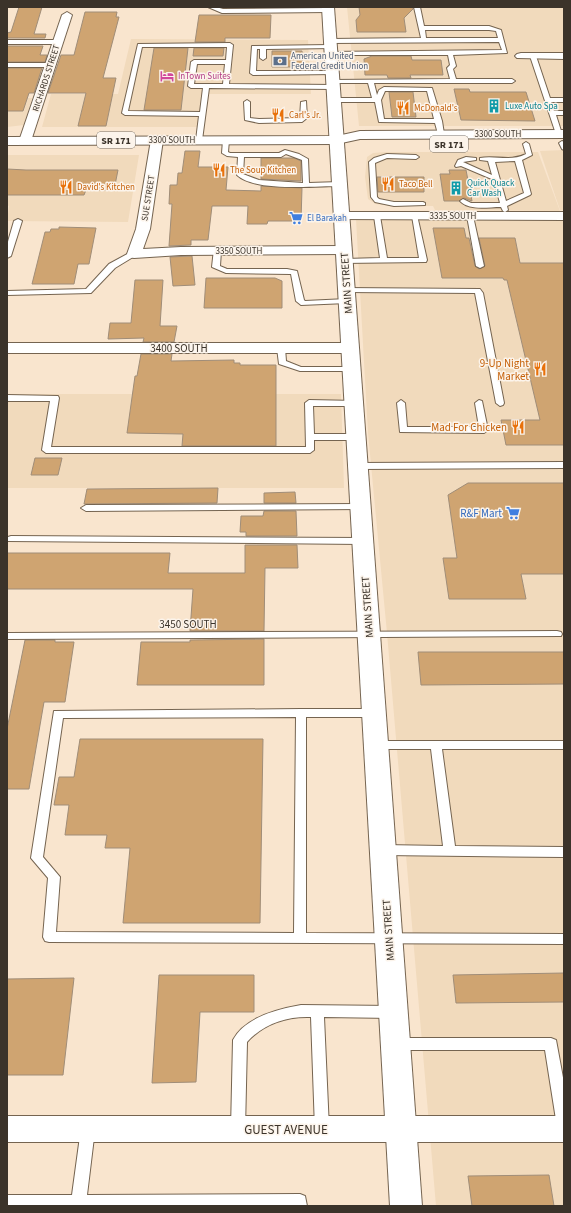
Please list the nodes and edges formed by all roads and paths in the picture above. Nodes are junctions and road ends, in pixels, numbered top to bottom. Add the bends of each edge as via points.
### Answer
1 (211, 7) edge
2 (417, 7) edge
3 (328, 9) edge
4 (67, 15) dead end
5 (422, 28) junction
6 (424, 40) junction
7 (501, 40) junction
8 (7, 42) edge
9 (57, 42) junction
10 (263, 47) junction
11 (331, 47) junction
12 (450, 52) junction
13 (521, 56) dead end
14 (533, 56) junction
15 (564, 56) edge
16 (229, 62) junction
17 (7, 65) edge
18 (50, 65) junction
19 (263, 73) junction
20 (371, 81) junction
21 (429, 81) junction
22 (453, 81) junction
23 (512, 81) dead end
24 (334, 85) junction
25 (206, 86) junction
26 (226, 86) junction
27 (266, 87) junction
28 (430, 89) junction
29 (378, 100) junction
30 (548, 100) junction
31 (564, 100) edge
32 (247, 102) dead end
33 (304, 102) dead end
34 (552, 113) junction
35 (564, 113) edge
36 (202, 114) junction
37 (440, 128) junction
38 (25, 140) junction
39 (156, 140) junction
40 (199, 140) junction
41 (337, 140) junction
42 (7, 141) edge
43 (563, 141) edge
44 (526, 144) junction
45 (226, 146) junction
46 (285, 146) junction
47 (241, 155) junction
48 (416, 157) dead end
49 (474, 159) dead end
50 (482, 159) dead end
51 (491, 159) junction
52 (518, 159) junction
53 (496, 180) junction
54 (306, 184) junction
55 (340, 184) junction
56 (463, 201) dead end
57 (423, 204) dead end
58 (505, 210) junction
59 (342, 216) junction
60 (377, 216) junction
61 (415, 216) junction
62 (470, 216) junction
63 (564, 216) edge
64 (18, 221) dead end
65 (217, 251) junction
66 (134, 254) junction
67 (7, 256) edge
68 (344, 256) junction
69 (384, 260) junction
70 (480, 266) dead end
71 (7, 292) edge
72 (347, 296) junction
73 (7, 348) edge
74 (351, 358) junction
75 (7, 398) edge
76 (354, 403) junction
77 (401, 403) dead end
78 (479, 403) dead end
79 (500, 403) dead end
80 (310, 437) junction
81 (356, 437) junction
82 (564, 465) edge
83 (358, 466) junction
84 (361, 507) junction
85 (86, 508) dead end
86 (11, 539) dead end
87 (363, 541) junction
88 (556, 634) dead end
89 (7, 636) edge
90 (369, 636) junction
91 (301, 713) junction
92 (374, 713) junction
93 (376, 745) junction
94 (436, 745) junction
95 (564, 745) edge
96 (383, 850) junction
97 (450, 851) junction
98 (564, 852) edge
99 (300, 938) junction
100 (389, 939) junction
101 (564, 939) edge
102 (317, 1011) junction
103 (393, 1012) junction
104 (395, 1044) junction
105 (564, 1126) edge
106 (7, 1129) edge
107 (88, 1129) junction
108 (238, 1129) junction
109 (322, 1129) junction
110 (402, 1129) junction
111 (564, 1130) edge
112 (7, 1202) edge
113 (79, 1204) edge
114 (300, 1206) edge
115 (406, 1206) edge

1 - 3 lane via 222,11
2 - 5 lane
3 - 11 street, MAIN STREET
4 - 9 street, RICHARDS STREET
5 - 6 lane
5 - 7 lane via 490,28 498,30
6 - 7 lane
6 - 11 lane
7 - 12 lane via 505,52
8 - 9 lane
9 - 18 street, RICHARDS STREET
10 - 11 lane
10 - 19 lane
10 - 19 lane via 254,47 253,73
11 - 12 lane
11 - 24 street, MAIN STREET
12 - 22 lane
13 - 14 street
14 - 15 street
14 - 30 lane
16 - 25 lane via 194,62 191,86
16 - 26 lane
16 - 36 lane via 230,45 140,45 125,113
17 - 18 lane
18 - 38 street, RICHARDS STREET
19 - 24 lane
19 - 27 lane
20 - 21 lane
20 - 24 lane
20 - 29 lane via 374,97
21 - 22 lane
21 - 28 lane
22 - 23 lane
24 - 27 lane
24 - 29 lane
24 - 41 street, MAIN STREET
25 - 26 lane
25 - 36 lane
26 - 27 lane
28 - 29 lane via 384,90 381,91
28 - 37 lane
29 - 37 lane via 381,121
30 - 31 lane
30 - 34 lane
32 - 33 lane via 247,119 259,121 303,120
34 - 35 lane
34 - 43 lane
36 - 40 lane
37 - 41 street, 3300 SOUTH / SR 171 via 360,135
37 - 43 street, 3300 SOUTH / SR 171
38 - 39 street, 3300 SOUTH / SR 171
38 - 42 street, 3300 SOUTH / SR 171
39 - 40 street, 3300 SOUTH / SR 171
39 - 66 street, SUE STREET via 143,229
40 - 45 street, 3300 SOUTH / SR 171
41 - 44 street, 3300 SOUTH / SR 171 via 362,145
41 - 46 street, 3300 SOUTH / SR 171
41 - 55 street, MAIN STREET
43 - 44 street, 3300 SOUTH / SR 171
44 - 52 lane via 530,155
45 - 46 street, 3300 SOUTH / SR 171
45 - 47 lane via 229,155
46 - 47 lane via 280,155
46 - 54 lane via 305,159
47 - 54 lane via 240,175 246,180 265,184
48 - 57 lane via 375,159 372,162 374,197 384,203
49 - 53 lane via 460,161 458,167
50 - 51 lane
51 - 52 lane
51 - 53 lane
52 - 58 lane via 528,194
53 - 58 lane
54 - 55 lane
55 - 59 street, MAIN STREET
56 - 58 lane via 470,205
58 - 62 street, 3335 SOUTH
58 - 63 street, 3335 SOUTH
59 - 60 street, 3335 SOUTH
59 - 68 street, MAIN STREET
60 - 61 street, 3335 SOUTH
60 - 69 lane
61 - 62 street, 3335 SOUTH
61 - 69 lane via 423,260
62 - 70 lane
64 - 67 lane
65 - 66 street, 3350 SOUTH
65 - 68 street, 3350 SOUTH
65 - 72 lane via 216,267 219,269 294,273 300,301
66 - 71 lane via 112,266 88,291
68 - 69 lane
68 - 72 street, MAIN STREET
72 - 74 street, MAIN STREET
72 - 79 lane via 477,291
73 - 74 street, 3400 SOUTH via 281,348
74 - 76 street, MAIN STREET
75 - 80 lane via 55,398 46,450 310,450
76 - 80 lane via 309,403
76 - 81 street, MAIN STREET
77 - 78 lane via 403,430 484,430
80 - 81 lane
81 - 83 street, MAIN STREET
82 - 83 lane
83 - 84 street, MAIN STREET
84 - 85 lane
84 - 87 street, MAIN STREET
86 - 87 lane
87 - 90 street, MAIN STREET
88 - 90 lane, 3450 SOUTH
89 - 90 lane, 3450 SOUTH
90 - 92 street, MAIN STREET
91 - 92 lane
91 - 99 lane
91 - 99 lane via 58,714 38,858 54,877 49,937
92 - 93 street, MAIN STREET
93 - 94 lane
93 - 96 street, MAIN STREET
94 - 95 lane
94 - 97 lane
96 - 97 lane
96 - 100 street, MAIN STREET
97 - 98 lane
99 - 100 lane
100 - 101 lane
100 - 103 street, MAIN STREET
102 - 103 lane
102 - 108 lane via 282,1014 248,1031 240,1040
102 - 109 lane
103 - 104 street, MAIN STREET
104 - 105 lane via 551,1044
104 - 110 street, MAIN STREET
106 - 107 street, GUEST AVENUE
107 - 108 street, GUEST AVENUE
107 - 113 lane
108 - 109 street, GUEST AVENUE
109 - 110 street, GUEST AVENUE
110 - 111 street, GUEST AVENUE
110 - 115 street, MAIN STREET
112 - 113 lane
113 - 114 lane via 300,1201

